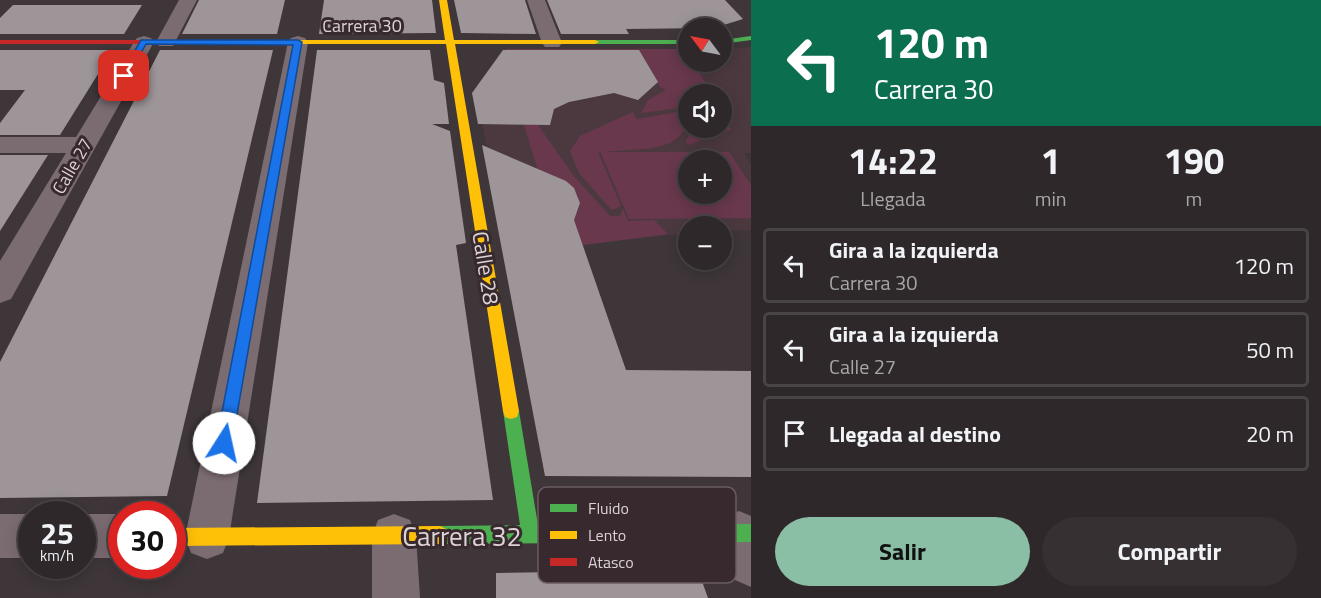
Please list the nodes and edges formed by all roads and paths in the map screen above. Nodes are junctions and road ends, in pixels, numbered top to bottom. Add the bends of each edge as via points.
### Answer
1 (188, 0) edge
2 (443, 0) edge
3 (536, 0) edge
4 (751, 38) edge
5 (732, 41) edge
6 (0, 42) edge
7 (155, 42) junction
8 (298, 42) junction
9 (678, 42) edge
10 (449, 43) junction
11 (552, 43) junction
12 (0, 145) edge
13 (84, 145) junction
14 (0, 289) edge
15 (531, 535) junction
16 (538, 535) edge
17 (0, 536) edge
18 (18, 536) edge
19 (394, 536) junction
20 (186, 537) edge
21 (207, 537) junction
22 (396, 598) edge

1 - 7 street, Calle 27
2 - 10 street, Calle 28
3 - 11 street
4 - 5 street
6 - 7 street, Carrera 30
7 - 8 street, Carrera 30
7 - 13 street, Calle 27
8 - 10 street, Carrera 30
8 - 21 street
9 - 11 street, Carrera 30
10 - 11 street, Carrera 30
10 - 15 street, Calle 28
12 - 13 street
13 - 14 street, Calle 27
15 - 16 street, Carrera 32
15 - 19 street, Carrera 32
17 - 18 street
19 - 21 street, Carrera 32
19 - 22 street
20 - 21 street, Carrera 32

